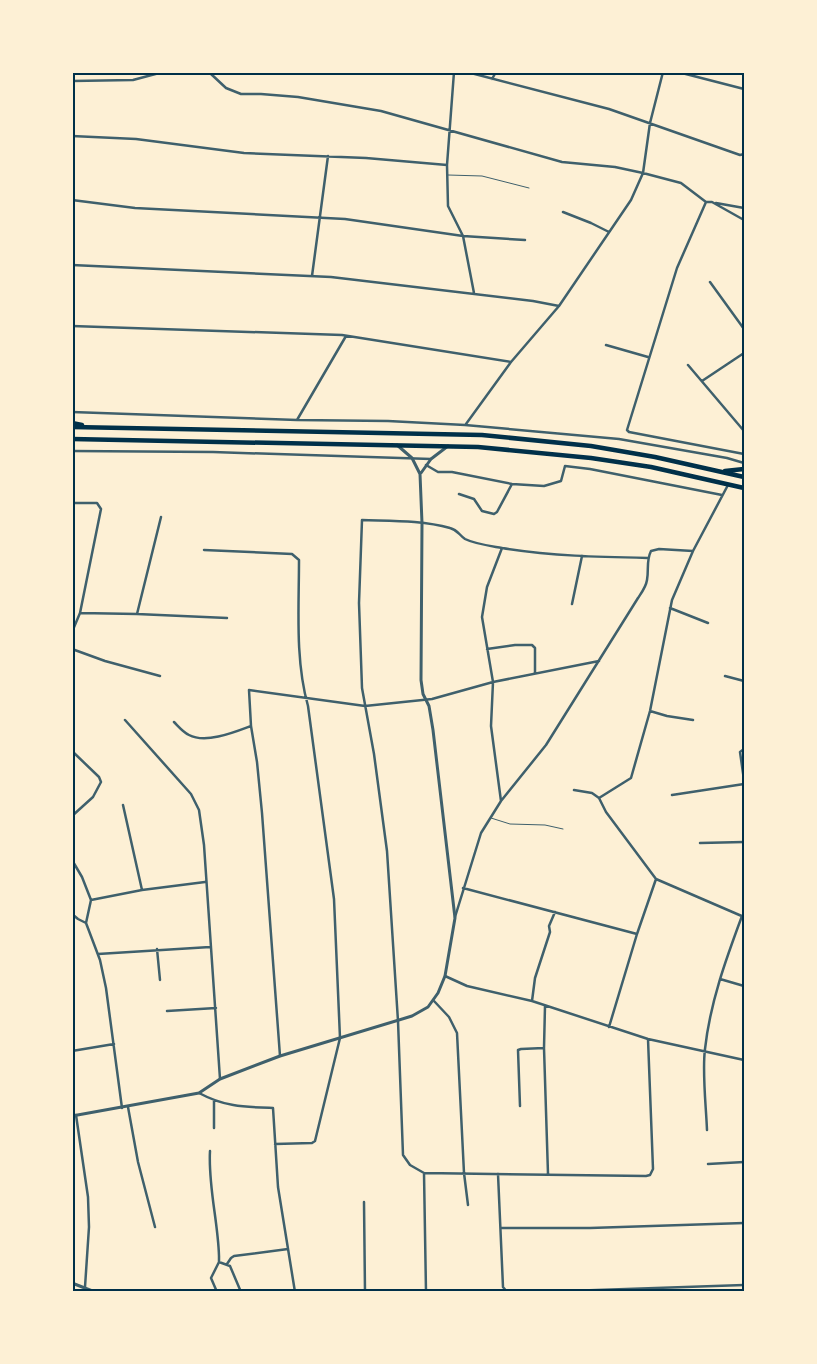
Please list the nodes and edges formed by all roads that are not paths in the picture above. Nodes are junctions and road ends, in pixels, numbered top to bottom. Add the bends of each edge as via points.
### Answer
1 (164, 72) edge
2 (208, 72) edge
3 (454, 72) edge
4 (467, 72) edge
5 (496, 72) edge
6 (663, 72) edge
7 (678, 72) edge
8 (492, 79) junction
9 (72, 81) edge
10 (744, 89) edge
11 (650, 123) junction
12 (450, 130) junction
13 (72, 136) edge
14 (744, 154) edge
15 (328, 156) junction
16 (447, 165) junction
17 (643, 173) junction
18 (447, 176) junction
19 (529, 188) dead end
20 (72, 200) edge
21 (706, 202) junction
22 (712, 202) junction
23 (744, 208) edge
24 (563, 212) dead end
25 (320, 217) junction
26 (744, 220) edge
27 (609, 232) junction
28 (463, 236) junction
29 (525, 240) dead end
30 (72, 265) edge
31 (312, 276) junction
32 (710, 282) dead end
33 (474, 293) junction
34 (559, 306) junction
35 (72, 326) edge
36 (744, 329) edge
37 (346, 336) junction
38 (606, 345) dead end
39 (744, 353) edge
40 (648, 357) junction
41 (511, 362) junction
42 (688, 365) dead end
43 (702, 381) junction
44 (72, 412) edge
45 (297, 420) junction
46 (72, 423) edge
47 (465, 425) junction
48 (72, 427) edge
49 (93, 427) junction
50 (744, 430) edge
51 (72, 439) edge
52 (396, 445) junction
53 (450, 445) junction
54 (72, 451) edge
55 (744, 454) edge
56 (412, 458) junction
57 (431, 459) junction
58 (744, 463) edge
59 (426, 466) junction
60 (744, 469) edge
61 (722, 471) junction
62 (420, 474) junction
63 (744, 477) edge
64 (512, 484) junction
65 (728, 484) junction
66 (744, 488) edge
67 (459, 494) dead end
68 (722, 495) junction
69 (72, 503) edge
70 (161, 517) dead end
71 (422, 523) junction
72 (502, 548) junction
73 (204, 550) dead end
74 (693, 551) junction
75 (582, 556) junction
76 (648, 558) junction
77 (572, 604) dead end
78 (670, 608) junction
79 (80, 613) junction
80 (137, 614) junction
81 (226, 618) dead end
82 (708, 624) dead end
83 (72, 632) edge
84 (72, 649) edge
85 (487, 649) junction
86 (599, 661) junction
87 (535, 673) junction
88 (160, 676) dead end
89 (726, 676) dead end
90 (744, 681) edge
91 (493, 682) junction
92 (305, 697) junction
93 (425, 700) junction
94 (365, 706) junction
95 (650, 711) junction
96 (125, 720) dead end
97 (693, 720) dead end
98 (174, 722) dead end
99 (251, 726) junction
100 (744, 749) edge
101 (72, 751) edge
102 (744, 780) edge
103 (744, 784) edge
104 (574, 790) dead end
105 (672, 795) dead end
106 (599, 798) junction
107 (501, 801) junction
108 (123, 805) dead end
109 (72, 816) edge
110 (490, 818) junction
111 (563, 829) dead end
112 (744, 842) edge
113 (700, 843) dead end
114 (72, 860) edge
115 (656, 879) junction
116 (206, 882) junction
117 (463, 888) junction
118 (142, 890) junction
119 (91, 900) junction
120 (555, 912) junction
121 (72, 914) edge
122 (744, 916) edge
123 (455, 918) junction
124 (86, 923) junction
125 (637, 934) junction
126 (210, 947) junction
127 (157, 950) junction
128 (98, 954) junction
129 (445, 976) junction
130 (720, 979) junction
131 (160, 980) dead end
132 (744, 986) edge
133 (434, 1001) junction
134 (532, 1001) junction
135 (545, 1006) junction
136 (216, 1008) junction
137 (167, 1011) dead end
138 (398, 1021) junction
139 (609, 1027) junction
140 (340, 1038) junction
141 (648, 1039) junction
142 (114, 1044) junction
143 (544, 1048) junction
144 (72, 1051) edge
145 (704, 1051) junction
146 (280, 1056) junction
147 (744, 1060) edge
148 (220, 1080) junction
149 (199, 1093) junction
150 (214, 1101) junction
151 (520, 1106) dead end
152 (128, 1107) junction
153 (122, 1108) junction
154 (74, 1116) edge
155 (214, 1128) dead end
156 (707, 1130) dead end
157 (276, 1144) junction
158 (210, 1150) dead end
159 (744, 1162) edge
160 (708, 1164) dead end
161 (424, 1173) junction
162 (464, 1173) junction
163 (498, 1174) junction
164 (548, 1174) junction
165 (364, 1202) dead end
166 (468, 1205) dead end
167 (744, 1223) edge
168 (154, 1227) dead end
169 (501, 1228) junction
170 (288, 1249) junction
171 (219, 1262) junction
172 (227, 1264) junction
173 (72, 1283) edge
174 (744, 1286) edge
175 (85, 1287) junction
176 (95, 1292) edge
177 (216, 1292) edge
178 (241, 1292) edge
179 (295, 1292) edge
180 (365, 1292) edge
181 (426, 1292) edge
182 (507, 1292) edge
183 (538, 1292) edge

1 - 9 street via 133,80
2 - 12 street via 226,88 241,94 298,97 380,111
3 - 12 street
4 - 8 street
5 - 8 street
6 - 11 street
7 - 10 street
8 - 11 street
11 - 14 street
11 - 17 street
12 - 16 street
12 - 17 street via 562,162
13 - 15 street via 136,139 244,153
15 - 16 street
15 - 25 street
16 - 18 street
17 - 21 street via 680,183
17 - 27 street via 631,200
18 - 19 lane via 482,176
18 - 28 street via 448,206
20 - 25 street via 135,208
21 - 22 street
21 - 40 street via 677,268
22 - 23 street
22 - 26 street
24 - 27 street
25 - 28 street
25 - 31 street
27 - 34 street
28 - 29 street
28 - 33 street
30 - 31 street
31 - 33 street
32 - 36 street
33 - 34 street
34 - 41 street
35 - 37 street
37 - 41 street
37 - 45 street
38 - 40 street
39 - 43 street
40 - 55 street via 628,432
41 - 47 street
42 - 43 street
43 - 50 street
44 - 45 street
45 - 47 street
46 - 49 highway
47 - 58 street via 619,439
48 - 49 highway
49 - 61 highway via 482,435 591,446
51 - 52 highway
52 - 53 highway
52 - 56 street
53 - 57 street
53 - 65 highway via 651,467
54 - 56 street
56 - 57 street
56 - 62 street
57 - 59 street
59 - 62 street
59 - 64 street via 438,472
60 - 61 highway
61 - 63 highway
62 - 71 street
64 - 67 street via 494,514 482,511 474,499
64 - 68 street via 544,486 561,481 565,466
65 - 66 highway
65 - 68 street
68 - 74 street
69 - 79 street via 97,503 101,509
70 - 80 street
71 - 72 street via 451,528 468,540
71 - 93 street via 420,680
71 - 94 street via 362,520 359,603
72 - 75 street
72 - 85 street via 487,587 482,617
73 - 92 street via 292,554 299,560 298,625
74 - 76 street via 655,550
74 - 78 street
75 - 76 street
75 - 77 street
76 - 86 street via 646,586
78 - 82 street
78 - 95 street
79 - 80 street
79 - 83 street
80 - 81 street
84 - 88 street
85 - 87 street via 532,645 535,648
85 - 91 street
86 - 87 street
86 - 107 street via 546,745
87 - 91 street
89 - 90 street
91 - 93 street
91 - 107 street via 491,726
92 - 94 street
92 - 99 street via 249,690
92 - 140 street via 334,900
93 - 94 street
93 - 123 street via 433,730
94 - 138 street via 387,851
95 - 97 street
95 - 106 street via 631,778
96 - 116 street via 196,801 204,844
98 - 99 street via 196,738 230,734
99 - 146 street via 262,813
100 - 102 street via 740,756
101 - 109 street via 101,782 93,797
103 - 105 street
104 - 106 street via 592,793
106 - 115 street
107 - 110 street
108 - 118 street
110 - 111 lane via 510,824
110 - 117 street via 481,833
112 - 113 street
114 - 119 street
115 - 122 street
115 - 125 street
116 - 118 street
116 - 126 street
117 - 120 street
117 - 123 street
118 - 119 street
119 - 124 street
120 - 125 street
120 - 134 street via 535,978
121 - 124 street
122 - 130 street
123 - 129 street
124 - 128 street
125 - 139 street
126 - 127 street
126 - 136 street
127 - 128 street
127 - 131 street
128 - 142 street
129 - 133 street
129 - 134 street via 467,986
130 - 132 street
130 - 145 street
133 - 138 street via 420,1012
133 - 162 street via 449,1017 457,1033
134 - 135 street
135 - 139 street
135 - 143 street
136 - 137 street
136 - 148 street
138 - 140 street
138 - 161 street via 403,1155 410,1165
139 - 141 street
140 - 146 street
140 - 157 street via 315,1141
141 - 145 street
141 - 164 street via 650,1175
142 - 144 street
142 - 153 street
143 - 151 street via 518,1050
143 - 164 street
145 - 147 street
145 - 156 street
146 - 148 street
148 - 149 street
149 - 150 street
149 - 152 street
150 - 155 street
150 - 157 street via 238,1107 273,1108
152 - 153 street
152 - 168 street
153 - 154 street
154 - 175 street via 88,1197
157 - 170 street via 278,1187
158 - 171 street via 209,1173
159 - 160 street
161 - 162 street
161 - 181 street
162 - 163 street
162 - 166 street
163 - 164 street
163 - 169 street
165 - 180 street
167 - 169 street
169 - 182 street via 503,1287
170 - 172 street via 234,1256
170 - 179 street
171 - 172 street
171 - 177 street via 211,1278
172 - 178 street
173 - 175 street
174 - 183 street
175 - 176 street

